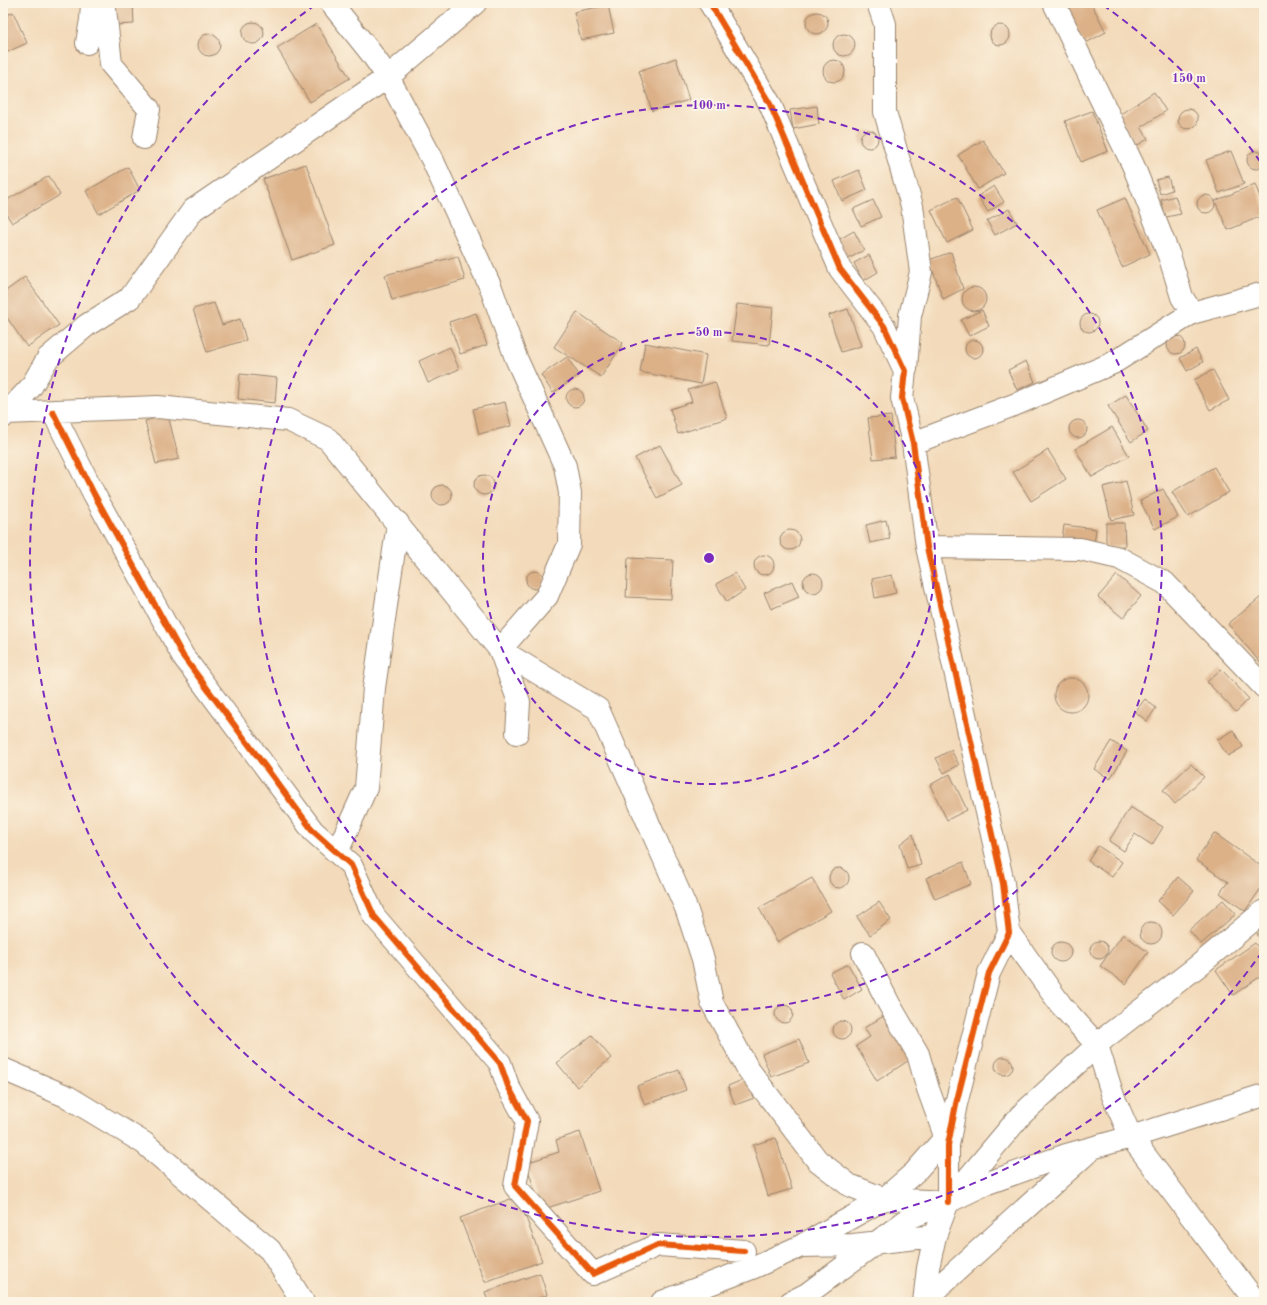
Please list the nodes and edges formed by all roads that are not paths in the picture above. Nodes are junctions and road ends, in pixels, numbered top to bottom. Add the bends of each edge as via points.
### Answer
1 (92, 3) edge
2 (103, 3) edge
3 (331, 3) edge
4 (475, 3) edge
5 (710, 3) edge
6 (878, 3) edge
7 (1054, 3) edge
8 (87, 43) dead end
9 (388, 77) junction
10 (144, 138) dead end
11 (1264, 293) edge
12 (1192, 313) junction
13 (905, 371) junction
14 (53, 412) junction
15 (5, 415) edge
16 (913, 443) junction
17 (398, 522) junction
18 (927, 547) junction
19 (500, 650) junction
20 (1264, 688) edge
21 (517, 733) dead end
22 (337, 852) junction
23 (1264, 911) edge
24 (1009, 933) junction
25 (863, 953) dead end
26 (1097, 1046) junction
27 (3, 1069) edge
28 (1264, 1095) edge
29 (1131, 1137) junction
30 (947, 1141) junction
31 (1092, 1148) junction
32 (884, 1199) junction
33 (948, 1202) junction
34 (935, 1236) junction
35 (879, 1242) junction
36 (801, 1246) junction
37 (744, 1251) dead end
38 (924, 1301) edge
39 (303, 1302) edge
40 (662, 1302) edge
41 (791, 1302) edge
42 (1256, 1302) edge

1 - 8 street via 92,20
2 - 10 street via 111,64 149,109
3 - 9 street
4 - 9 street
5 - 13 street via 770,104 840,269 884,326
6 - 13 street via 885,24 885,112 912,206 921,272 910,316
7 - 12 street via 1133,165 1170,258 1182,298
9 - 15 street via 193,210 130,298 86,325 48,358 31,387
9 - 19 street via 432,159 491,288 516,358 565,466 570,493 568,544 547,596
11 - 12 street
12 - 16 street via 1112,363 1019,403
13 - 16 street via 902,398
14 - 15 street
14 - 17 street via 158,408 288,420 328,439
14 - 22 street via 94,494 183,656 313,831
16 - 18 street
17 - 19 street
17 - 22 street via 374,688 366,788
18 - 20 street via 1080,549 1119,558 1165,583
18 - 24 street via 1003,883
19 - 21 street via 519,702
19 - 32 street via 598,708 686,908 704,959 712,1003 748,1070 817,1160 849,1185
22 - 37 street via 351,865 374,916 500,1063 508,1086 527,1121 515,1186 593,1274 658,1245
23 - 26 street
24 - 26 street via 1061,1005
24 - 30 street via 989,972
25 - 30 street via 918,1054
26 - 29 street via 1113,1096
26 - 33 street via 1021,1115
27 - 39 street via 68,1097 144,1143 270,1250
28 - 29 street
29 - 31 street
29 - 42 street
30 - 32 street
30 - 33 street
31 - 33 street via 985,1184
31 - 38 street
32 - 33 street
32 - 36 street
33 - 34 street
33 - 35 street via 911,1217
34 - 35 street
34 - 38 street
35 - 36 street
35 - 41 street via 807,1294
36 - 40 street via 745,1271

